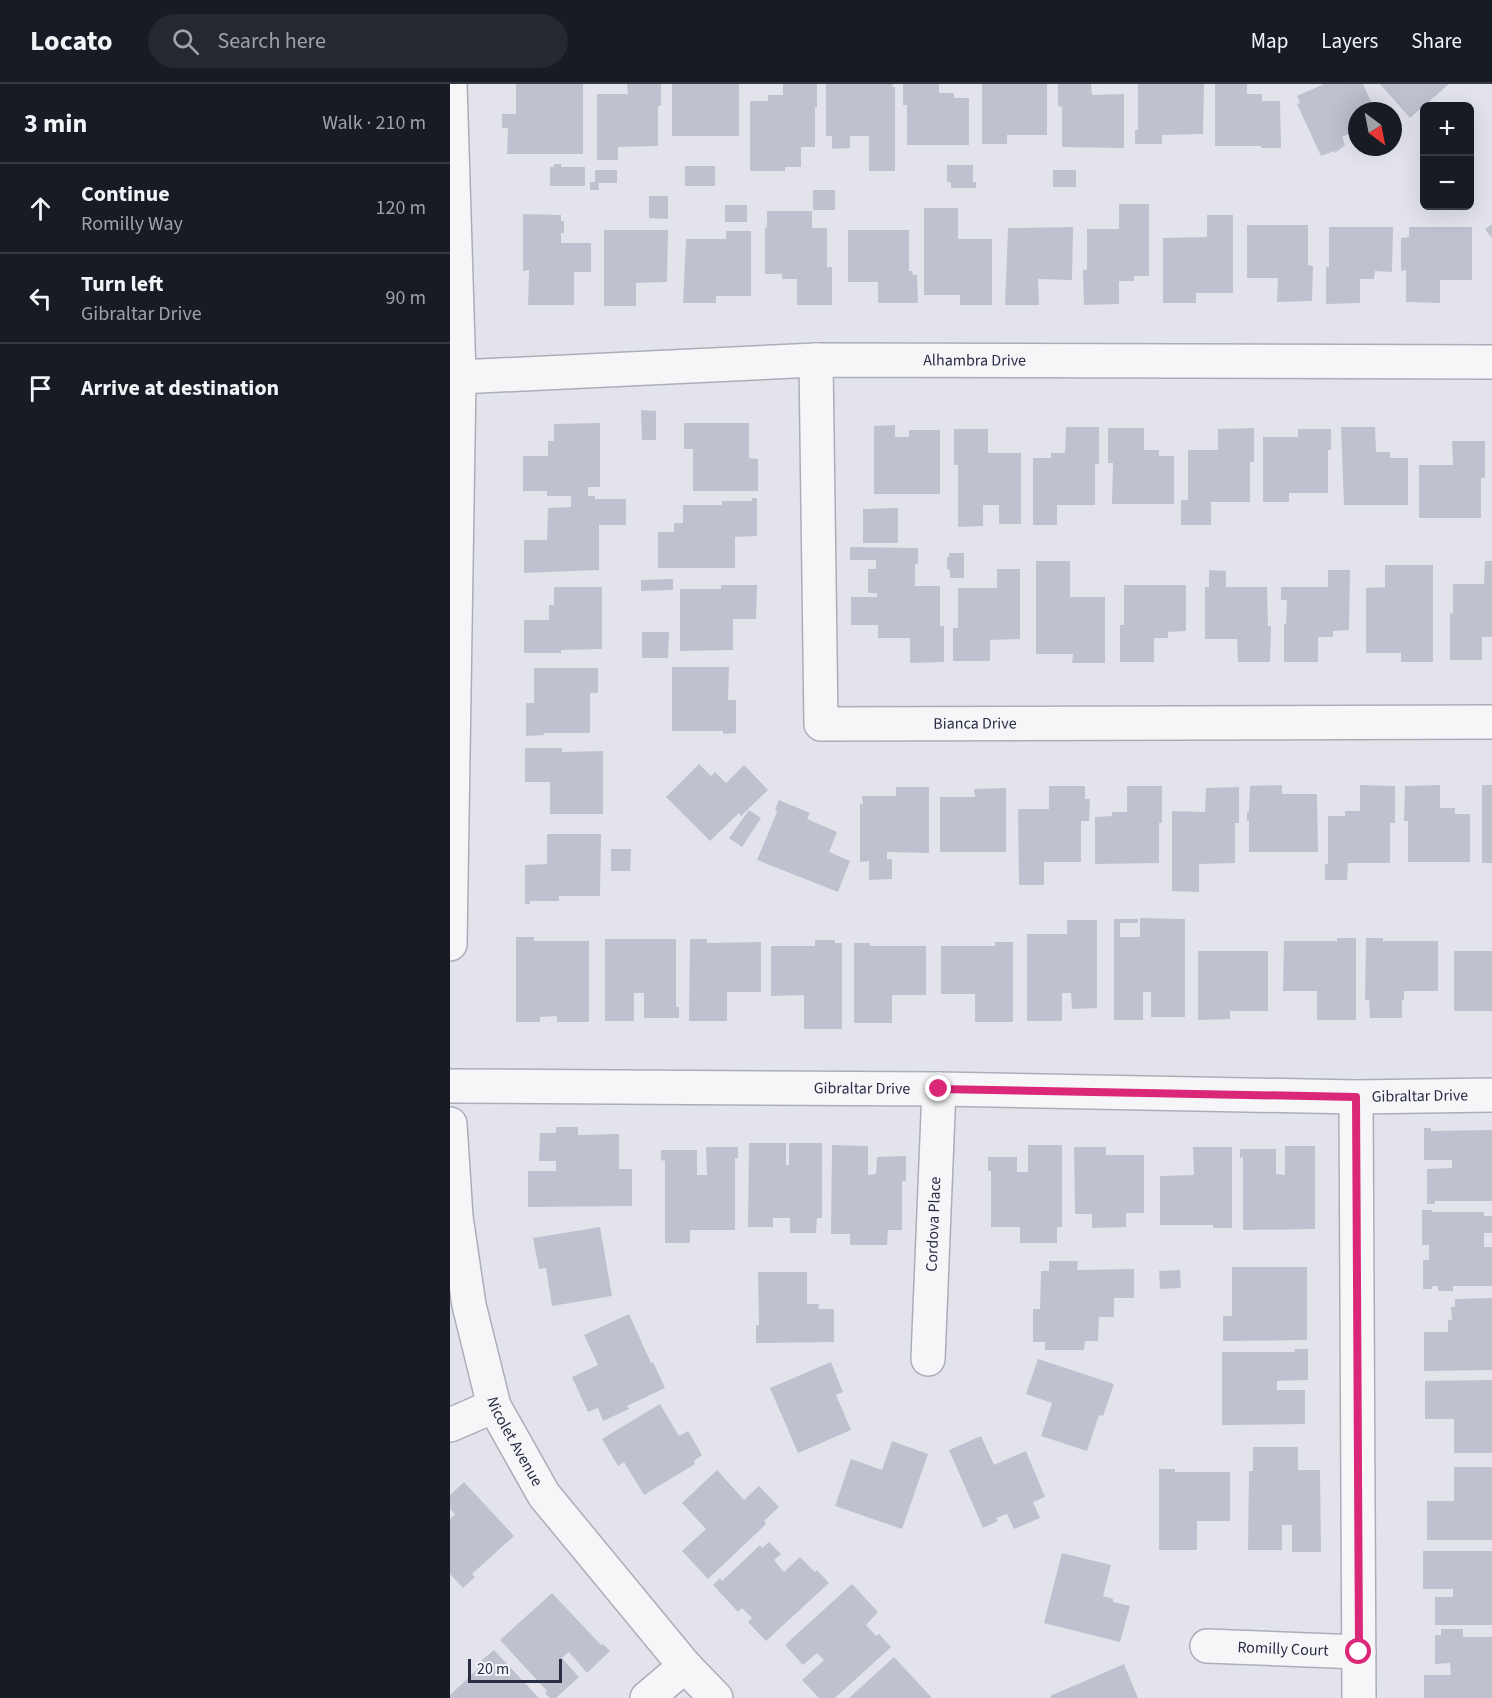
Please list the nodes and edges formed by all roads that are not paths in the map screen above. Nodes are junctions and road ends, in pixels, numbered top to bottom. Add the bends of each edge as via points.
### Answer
1 (450, 84) edge
2 (816, 360) junction
3 (1492, 362) edge
4 (459, 377) junction
5 (1492, 722) edge
6 (452, 731) edge
7 (450, 944) edge
8 (450, 1086) edge
9 (939, 1089) junction
10 (1492, 1095) edge
11 (1356, 1097) junction
12 (450, 1124) edge
13 (928, 1359) dead end
14 (494, 1406) junction
15 (450, 1425) edge
16 (1207, 1646) dead end
17 (1359, 1652) junction
18 (685, 1666) junction
19 (647, 1698) edge
20 (716, 1698) edge
21 (1359, 1698) edge

1 - 4 street
2 - 3 street, Alhambra Drive
2 - 4 street, Alhambra Drive
2 - 5 street, Bianca Drive via 821,724
4 - 6 street
6 - 7 street
8 - 9 street, Gibraltar Drive
9 - 11 street, Gibraltar Drive
9 - 13 street, Cordova Place
10 - 11 street, Gibraltar Drive
11 - 17 street
12 - 14 street, Nicolet Avenue via 456,1217 470,1305
14 - 15 street
14 - 18 street, Nicolet Avenue via 544,1495
16 - 17 street, Romilly Court
17 - 21 street
18 - 19 street
18 - 20 street, Nicolet Avenue

